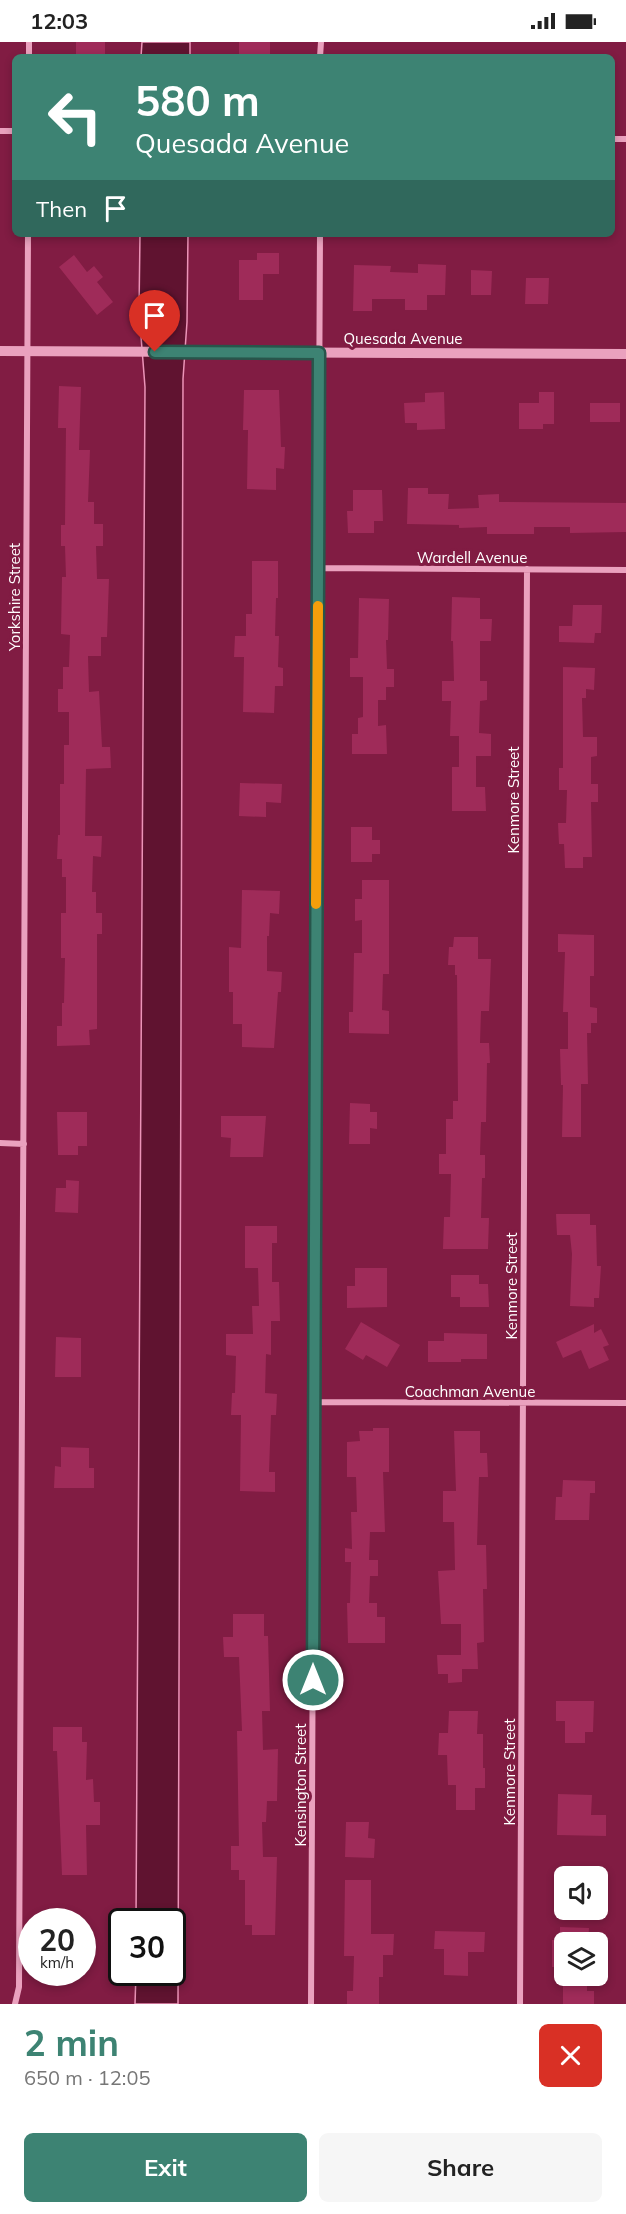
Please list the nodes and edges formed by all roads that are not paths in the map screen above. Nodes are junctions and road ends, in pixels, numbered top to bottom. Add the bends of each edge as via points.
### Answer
1 (28, 237) edge
2 (320, 237) edge
3 (0, 351) edge
4 (27, 351) junction
5 (319, 353) junction
6 (626, 354) edge
7 (318, 568) junction
8 (526, 569) junction
9 (626, 570) edge
10 (0, 1143) edge
11 (24, 1143) junction
12 (314, 1402) junction
13 (522, 1403) junction
14 (626, 1403) edge
15 (15, 2004) edge
16 (311, 2004) edge
17 (520, 2004) edge

1 - 4 street, Yorkshire Street
2 - 5 street, Kensington Street
3 - 4 street, Quesada Avenue
4 - 5 street, Quesada Avenue
4 - 11 street, Yorkshire Street
5 - 6 street, Quesada Avenue
5 - 7 street, Kensington Street
7 - 8 street, Wardell Avenue
7 - 12 street, Kensington Street
8 - 9 street, Wardell Avenue
8 - 13 street, Kenmore Street
10 - 11 street
11 - 15 street, Yorkshire Street via 20,1987
12 - 13 street, Coachman Avenue
12 - 16 street, Kensington Street
13 - 14 street, Coachman Avenue
13 - 17 street, Kenmore Street

